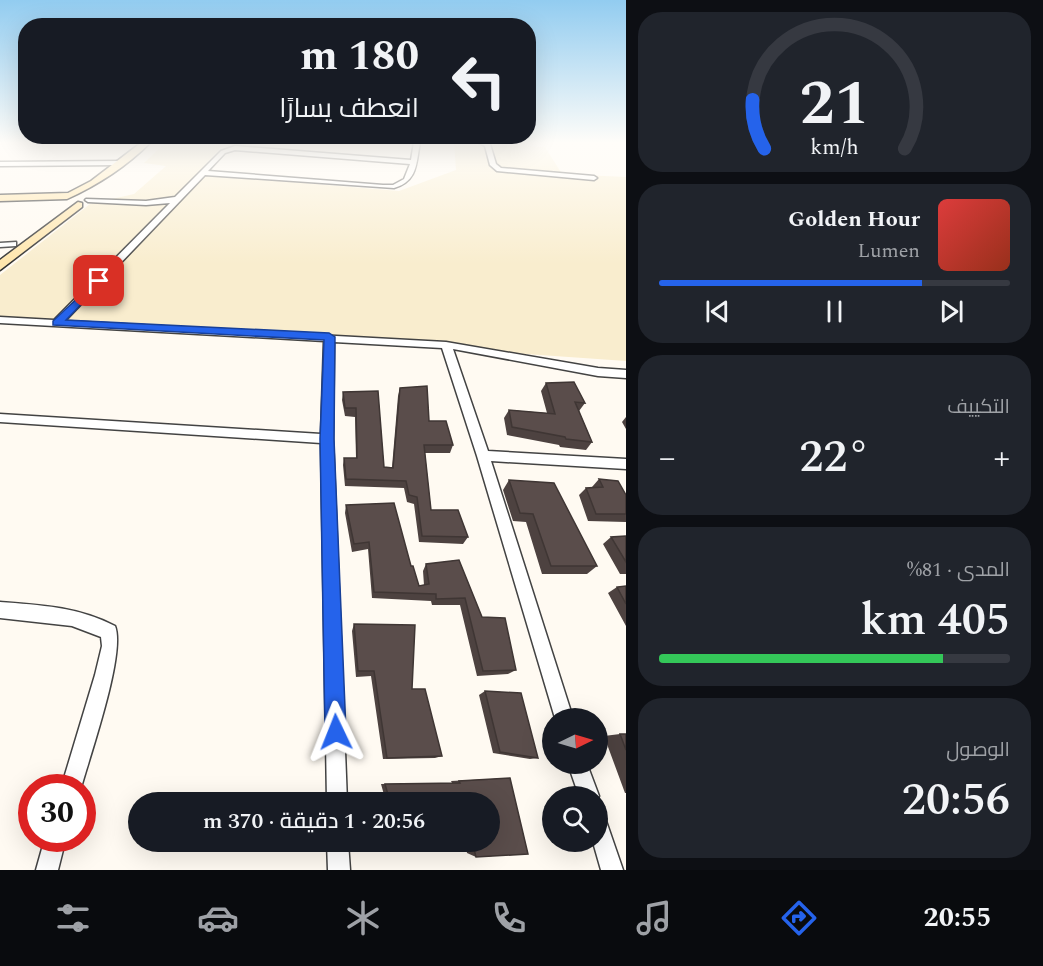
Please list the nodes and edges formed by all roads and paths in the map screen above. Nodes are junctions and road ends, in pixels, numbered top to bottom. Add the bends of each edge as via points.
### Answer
1 (97, 183) edge
2 (99, 183) edge
3 (194, 183) edge
4 (325, 183) edge
5 (406, 183) edge
6 (178, 198) junction
7 (0, 200) edge
8 (74, 200) junction
9 (13, 244) junction
10 (0, 245) edge
11 (0, 254) edge
12 (0, 266) edge
13 (0, 321) edge
14 (57, 323) junction
15 (329, 337) junction
16 (446, 345) junction
17 (626, 374) edge
18 (0, 418) edge
19 (327, 439) junction
20 (483, 456) junction
21 (626, 464) edge
22 (0, 610) edge
23 (561, 708) edge
24 (75, 774) edge
25 (337, 792) edge
26 (52, 852) edge
27 (338, 852) edge
28 (606, 852) edge
29 (47, 870) edge
30 (339, 870) edge
31 (612, 870) edge

1 - 8 street
2 - 8 street
3 - 6 street
4 - 5 street via 393,188
6 - 8 street via 150,202
6 - 14 street
7 - 8 street
8 - 9 street
8 - 12 street
9 - 10 street
9 - 11 street
13 - 14 street
14 - 15 street
15 - 16 street
15 - 19 street
16 - 17 street
16 - 20 street
18 - 19 street
19 - 25 street
20 - 21 street
20 - 23 street
22 - 24 street via 84,621 110,632 104,675
26 - 29 street
27 - 30 street
28 - 31 street

